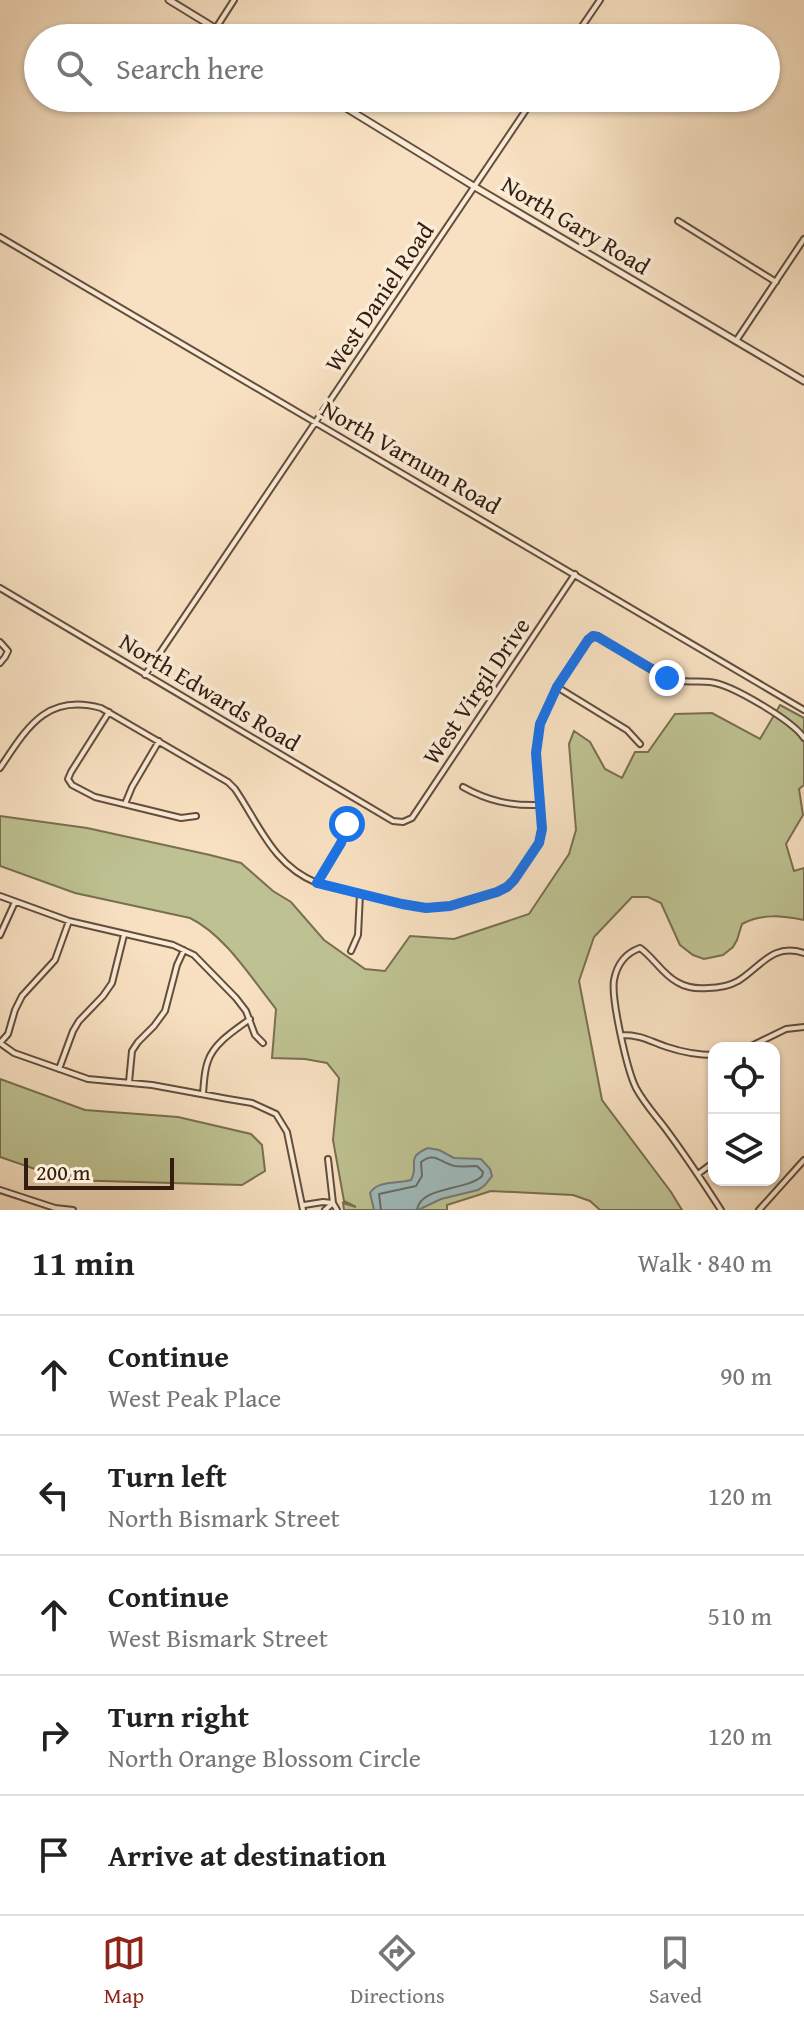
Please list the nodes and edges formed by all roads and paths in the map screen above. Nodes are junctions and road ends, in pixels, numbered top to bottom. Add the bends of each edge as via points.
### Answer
1 (169, 0) edge
2 (234, 0) edge
3 (600, 0) edge
4 (208, 24) edge
5 (218, 24) edge
6 (584, 24) edge
7 (353, 112) edge
8 (525, 112) edge
9 (475, 187) junction
10 (678, 221) dead end
11 (0, 237) edge
12 (804, 239) edge
13 (776, 282) junction
14 (736, 341) junction
15 (804, 381) edge
16 (316, 422) junction
17 (575, 574) junction
18 (0, 588) edge
19 (0, 642) edge
20 (0, 663) edge
21 (145, 675) junction
22 (557, 687) junction
23 (804, 710) edge
24 (109, 712) junction
25 (804, 738) edge
26 (159, 741) junction
27 (640, 744) dead end
28 (0, 768) edge
29 (463, 787) dead end
30 (125, 804) junction
31 (540, 805) junction
32 (196, 816) dead end
33 (403, 822) joint
34 (347, 824) dead end
35 (317, 883) junction
36 (360, 894) junction
37 (0, 896) edge
38 (15, 902) junction
39 (69, 921) junction
40 (0, 935) edge
41 (124, 935) junction
42 (184, 950) junction
43 (351, 951) dead end
44 (804, 953) edge
45 (250, 1019) junction
46 (804, 1027) edge
47 (622, 1035) junction
48 (759, 1042) edge
49 (0, 1043) edge
50 (263, 1043) dead end
51 (708, 1055) edge
52 (59, 1069) junction
53 (129, 1082) junction
54 (203, 1094) junction
55 (328, 1159) dead end
56 (804, 1160) edge
57 (708, 1166) edge
58 (698, 1174) junction
59 (0, 1190) edge
60 (333, 1203) junction
61 (303, 1208) edge
62 (73, 1210) edge
63 (328, 1210) edge
64 (337, 1210) edge
65 (721, 1210) edge
66 (759, 1210) edge

1 - 4 street
2 - 5 street
3 - 6 street
7 - 9 street, North Gary Road
8 - 9 street, West Daniel Road
9 - 14 street, North Gary Road
9 - 16 street, West Daniel Road
10 - 13 street
11 - 16 street, North Varnum Road
12 - 13 street
13 - 14 street
14 - 15 street, North Gary Road
16 - 17 street, North Varnum Road
16 - 21 street, West Daniel Road
17 - 23 street, North Varnum Road
17 - 33 street, West Virgil Drive via 412,818
18 - 21 street, North Edwards Road
19 - 20 street via 8,651
21 - 33 street, North Edwards Road via 393,821
22 - 25 street via 588,640 598,637 667,678 730,687 790,723
22 - 27 street via 627,730
22 - 31 street via 538,737
24 - 26 street
24 - 28 street via 82,704 53,709 32,723
24 - 30 street via 68,779 87,793
26 - 30 street
26 - 35 street via 235,789 278,857
29 - 31 street via 507,804
30 - 32 street via 181,818
31 - 36 street via 539,843 507,887 497,892 426,908
34 - 35 street
35 - 36 street
36 - 43 street via 358,935
37 - 38 street
38 - 39 street
38 - 40 street
39 - 41 street
39 - 49 street via 55,960 22,996
41 - 42 street
41 - 52 street via 114,978 79,1021
42 - 45 street via 215,976
42 - 53 street via 165,1011 132,1051
44 - 47 street via 774,954 737,982 696,989 676,981 640,948 631,951 614,979
45 - 50 street
45 - 54 street via 207,1062
46 - 48 street
47 - 51 street
47 - 58 street via 636,1087
49 - 52 street
52 - 53 street via 88,1079
53 - 54 street
54 - 61 street via 252,1103 276,1114 287,1132
55 - 60 street
56 - 66 street
57 - 58 street
58 - 65 street
59 - 62 street
60 - 61 street
60 - 63 street
60 - 64 street

